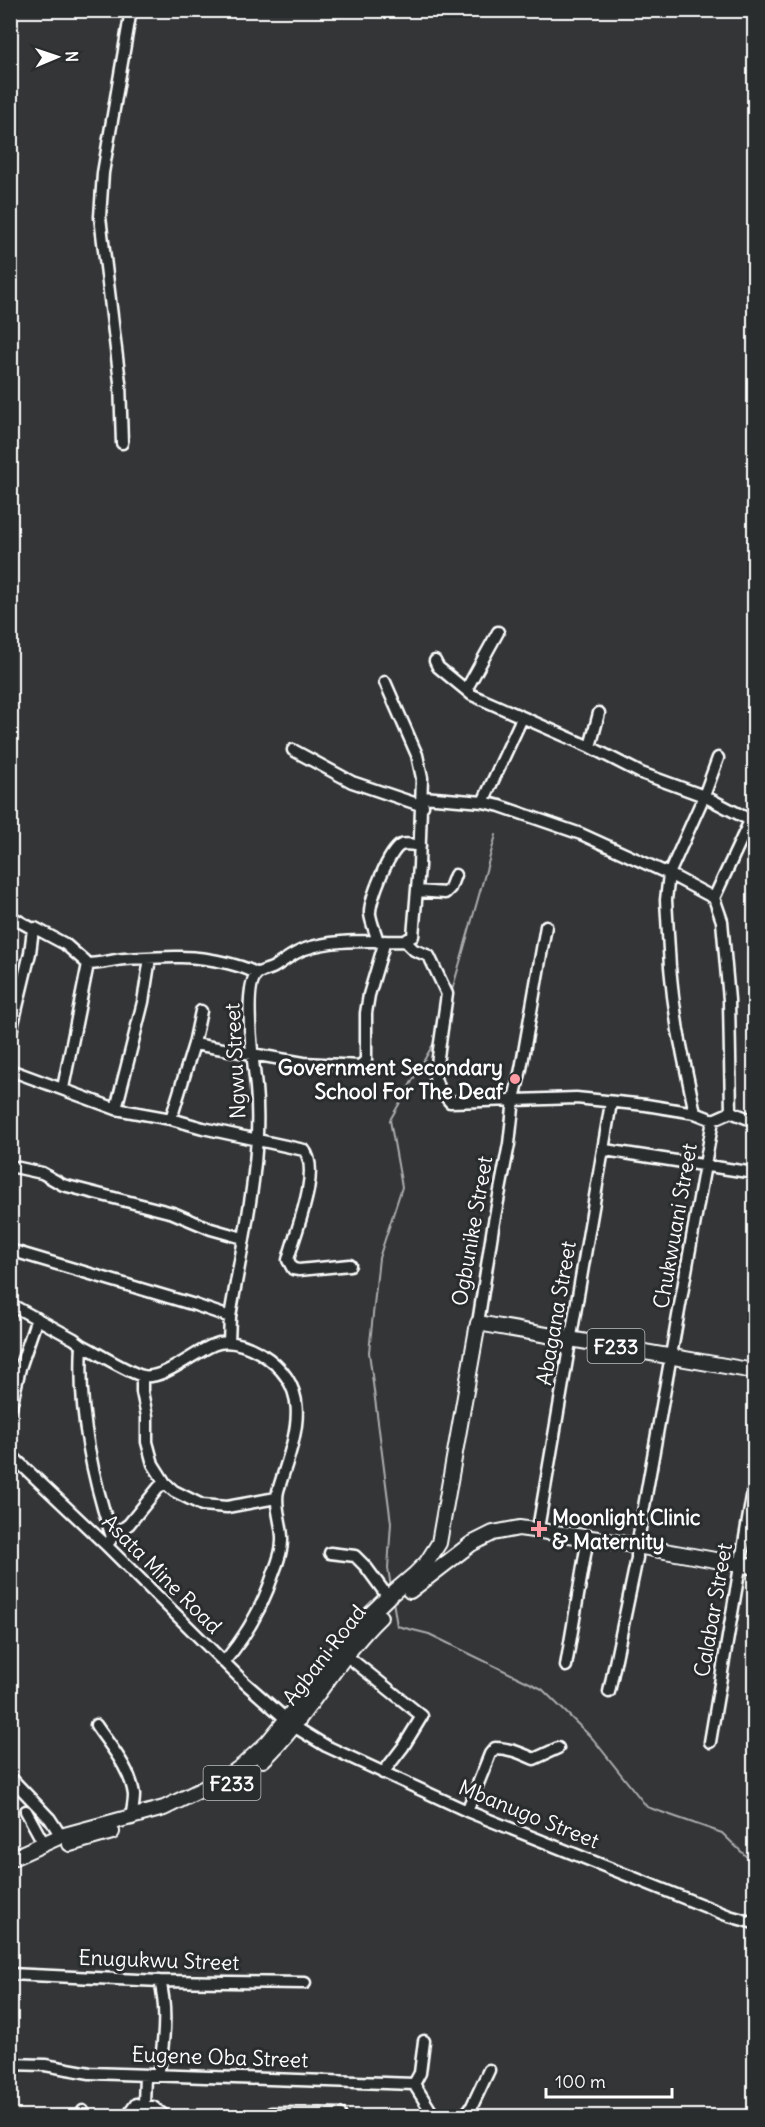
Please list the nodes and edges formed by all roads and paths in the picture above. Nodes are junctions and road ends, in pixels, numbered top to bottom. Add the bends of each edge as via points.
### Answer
1 (131, 10) edge
2 (122, 443) dead end
3 (498, 632) dead end
4 (435, 661) dead end
5 (385, 682) dead end
6 (466, 690) junction
7 (599, 713) dead end
8 (522, 718) junction
9 (590, 747) junction
10 (293, 750) dead end
11 (718, 758) dead end
12 (704, 796) junction
13 (483, 801) junction
14 (423, 802) junction
15 (752, 816) edge
16 (420, 846) junction
17 (669, 874) junction
18 (455, 875) dead end
19 (417, 891) junction
20 (714, 898) junction
21 (10, 916) edge
22 (546, 926) dead end
23 (33, 929) junction
24 (405, 940) junction
25 (381, 942) junction
26 (150, 958) junction
27 (88, 964) junction
28 (257, 974) junction
29 (201, 1011) dead end
30 (10, 1036) edge
31 (194, 1044) junction
32 (252, 1055) junction
33 (10, 1070) edge
34 (63, 1088) junction
35 (514, 1099) junction
36 (611, 1103) junction
37 (116, 1109) junction
38 (731, 1112) junction
39 (695, 1113) junction
40 (171, 1119) junction
41 (713, 1120) junction
42 (754, 1120) edge
43 (258, 1141) junction
44 (605, 1149) junction
45 (10, 1166) edge
46 (706, 1167) junction
47 (754, 1173) edge
48 (243, 1238) junction
49 (10, 1250) edge
50 (350, 1265) dead end
51 (10, 1304) edge
52 (230, 1317) junction
53 (37, 1318) junction
54 (478, 1323) junction
55 (571, 1338) junction
56 (229, 1342) junction
57 (82, 1345) junction
58 (672, 1356) junction
59 (754, 1371) edge
60 (142, 1376) junction
61 (10, 1411) edge
62 (10, 1454) edge
63 (165, 1483) junction
64 (754, 1485) edge
65 (276, 1498) junction
66 (538, 1529) junction
67 (588, 1537) junction
68 (110, 1542) junction
69 (439, 1543) junction
70 (637, 1546) junction
71 (330, 1553) dead end
72 (450, 1557) junction
73 (748, 1566) edge
74 (392, 1598) junction
75 (347, 1656) junction
76 (224, 1662) junction
77 (566, 1666) dead end
78 (609, 1692) dead end
79 (291, 1723) junction
80 (96, 1725) dead end
81 (710, 1742) dead end
82 (558, 1748) dead end
83 (382, 1773) junction
84 (10, 1777) edge
85 (26, 1811) dead end
86 (467, 1811) junction
87 (131, 1819) junction
88 (62, 1836) junction
89 (44, 1844) junction
90 (10, 1859) edge
91 (10, 1870) edge
92 (754, 1923) edge
93 (10, 1974) edge
94 (160, 1981) junction
95 (305, 1983) dead end
96 (424, 2041) dead end
97 (10, 2064) edge
98 (489, 2070) dead end
99 (145, 2074) junction
100 (158, 2075) junction
101 (414, 2084) junction
102 (144, 2106) junction
103 (303, 2115) edge
104 (132, 2116) edge
105 (165, 2116) edge
106 (272, 2116) edge
107 (340, 2116) edge
108 (434, 2116) edge
109 (464, 2116) edge

1 - 2 street via 103,173 100,217 120,382
3 - 6 street
4 - 6 street
5 - 14 street via 417,755
6 - 8 street
7 - 9 street
8 - 9 street
8 - 13 street
9 - 12 street via 641,773
10 - 14 street via 352,782
11 - 12 street
12 - 15 street
12 - 17 street
13 - 14 street
13 - 17 street via 581,834
14 - 16 street
15 - 20 street
16 - 19 street
16 - 25 street via 401,845 387,861 370,914
17 - 20 street
17 - 39 street via 666,900 670,967
18 - 19 street via 445,893
19 - 24 street via 413,936
20 - 38 street via 722,921 729,1000
21 - 23 street
22 - 35 street, Ogbunike Street
23 - 27 street via 38,928 65,944
23 - 30 street
24 - 25 street, Ngwu Street
24 - 35 street via 414,950 429,956 447,994 435,1078 438,1087 450,1102
25 - 28 street, Ngwu Street via 303,949
25 - 32 street via 366,1013 364,1064 303,1063
26 - 27 street
26 - 28 street via 184,956 215,960
26 - 37 street
27 - 34 street
28 - 32 street, Ngwu Street via 250,1001
29 - 31 street
31 - 32 street
31 - 40 street
32 - 43 street, Ngwu Street
33 - 34 street
34 - 37 street
35 - 36 street via 576,1098
35 - 54 street, Ogbunike Street
36 - 39 street
36 - 44 street, Abagana Street
37 - 40 street
38 - 41 street
38 - 42 street
39 - 41 street
40 - 43 street
41 - 46 street, Chukwuani Street
43 - 48 street, Ngwu Street
43 - 50 street via 304,1150 309,1156 308,1191 291,1246 291,1266 299,1270
44 - 46 street
44 - 55 street, Abagana Street
45 - 48 street via 42,1173 63,1185 173,1212
46 - 47 street
46 - 58 street, Chukwuani Street
48 - 52 street, Ngwu Street
49 - 52 street
51 - 53 street
52 - 56 street, Ngwu Street
53 - 57 street
53 - 61 street
54 - 55 main road, F233
54 - 69 main road, Ogbunike Street / F233
55 - 58 main road, F233
55 - 66 street, Abagana Street
56 - 60 street via 213,1345 162,1372
56 - 65 street via 252,1348 279,1366 297,1402 295,1436
57 - 60 street
57 - 68 street via 82,1405
58 - 59 main road, F233
58 - 70 street, Chukwuani Street
60 - 63 street via 147,1442 153,1464
62 - 68 street, Asata Mine Road
63 - 65 street via 202,1505 227,1507
63 - 68 street
64 - 73 street, Calabar Street
65 - 76 street via 282,1537 278,1560 251,1627
66 - 67 main road, Agbani Road / F233
66 - 72 main road, Agbani Road / F233 via 493,1533
67 - 70 main road, Agbani Road / F233
67 - 77 street
68 - 76 street, Asata Mine Road
69 - 72 main road
69 - 74 main road, Agbani Road / F233 via 427,1562
70 - 73 main road, Agbani Road / F233
70 - 78 street, Chukwuani Street
71 - 74 street via 355,1556
72 - 74 main road, Agbani Road / F233
73 - 81 street, Calabar Street
74 - 75 main road, Agbani Road / F233
74 - 79 main road, Agbani Road / F233 via 348,1636
75 - 79 main road, Agbani Road / F233
75 - 83 street via 422,1716 404,1747
76 - 79 street, Asata Mine Road
79 - 83 street, Mbanugo Street via 326,1746
79 - 87 main road, Agbani Road / F233 via 227,1777 180,1801
79 - 91 main road, Agbani Road / F233 via 259,1764 208,1797 133,1827 54,1848
80 - 87 street via 132,1786
82 - 86 street via 534,1759 495,1748
83 - 86 street, Mbanugo Street
84 - 88 street
85 - 89 street
86 - 92 street, Mbanugo Street
87 - 88 main road, Agbani Road / F233
88 - 89 main road, Agbani Road / F233
89 - 90 main road, Agbani Road / F233
93 - 94 street, Enugukwu Street
94 - 95 street, Enugukwu Street
94 - 100 street via 164,2007
96 - 101 street via 420,2073
97 - 99 street, Eugene Oba Street via 90,2073
98 - 109 street
99 - 100 street, Eugene Oba Street
99 - 102 street
100 - 101 street, Eugene Oba Street
101 - 108 street
102 - 104 street via 136,2104
102 - 105 street
103 - 106 street
103 - 107 street via 331,2112

